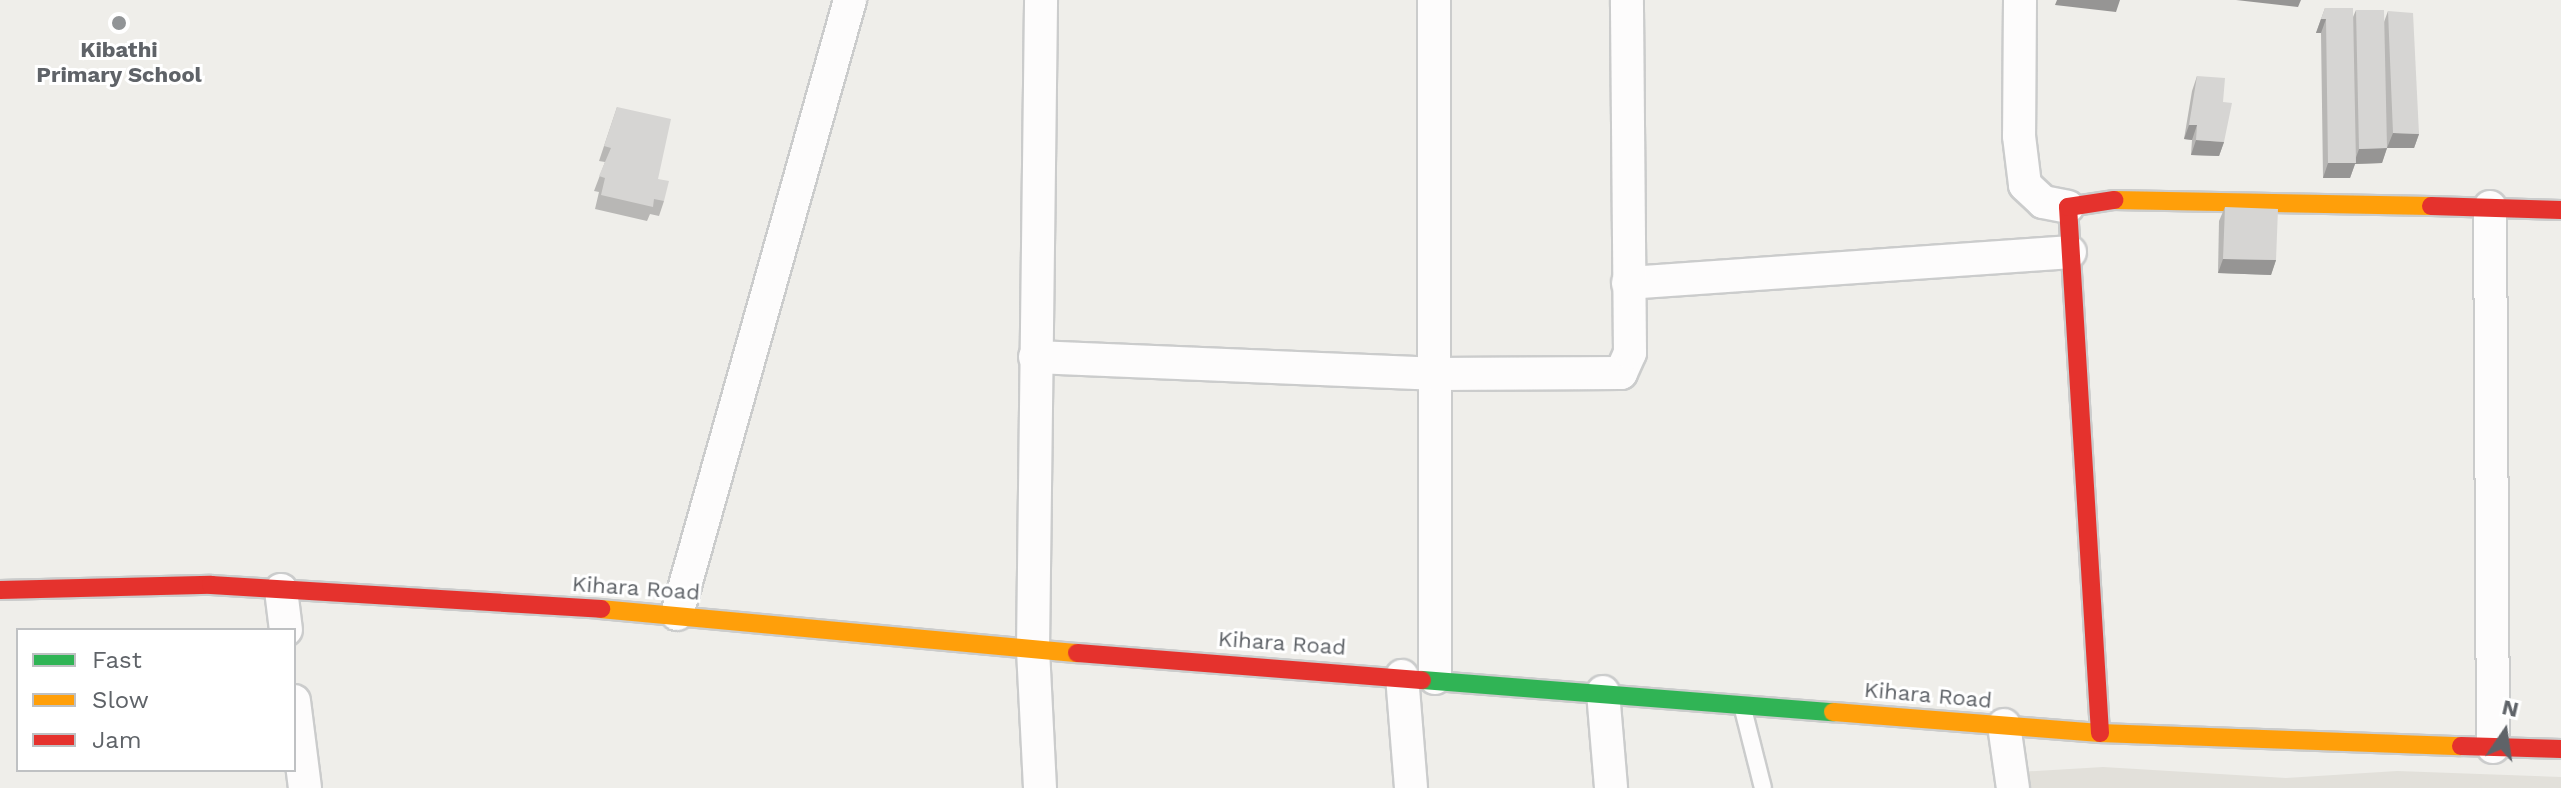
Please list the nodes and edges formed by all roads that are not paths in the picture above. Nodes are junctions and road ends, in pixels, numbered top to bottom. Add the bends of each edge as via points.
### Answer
1 (850, 0) edge
2 (1041, 0) edge
3 (1434, 0) edge
4 (1627, 0) edge
5 (2020, 0) edge
6 (2068, 207) junction
7 (2490, 207) junction
8 (2561, 210) edge
9 (2070, 252) junction
10 (1628, 283) junction
11 (1035, 357) junction
12 (1434, 374) junction
13 (0, 590) edge
14 (281, 590) junction
15 (677, 614) junction
16 (286, 628) edge
17 (1033, 650) junction
18 (1402, 676) junction
19 (1435, 678) junction
20 (1603, 692) junction
21 (1742, 703) junction
22 (296, 717) edge
23 (2004, 725) junction
24 (2100, 733) junction
25 (2493, 747) junction
26 (2561, 749) edge
27 (305, 788) edge
28 (1040, 788) edge
29 (1411, 788) edge
30 (1611, 788) edge
31 (1763, 788) edge
32 (2013, 788) edge

1 - 15 street
2 - 11 street
3 - 12 street
4 - 10 street
5 - 6 street via 2019,136 2025,185 2043,202
6 - 7 main road via 2132,197
6 - 9 main road
7 - 8 main road
7 - 25 street
9 - 10 street
9 - 24 main road
10 - 12 street via 1630,353 1621,373
11 - 12 street
11 - 17 street
12 - 19 street
13 - 14 main road, Kihara Road via 211,585
14 - 15 main road, Kihara Road
14 - 16 street
15 - 17 main road, Kihara Road
17 - 18 main road, Kihara Road
17 - 28 street
18 - 19 main road, Kihara Road
18 - 29 street
19 - 20 main road, Kihara Road
20 - 21 main road, Kihara Road
20 - 30 street
21 - 23 main road, Kihara Road
21 - 31 lane
22 - 27 street
23 - 24 main road, Kihara Road
23 - 32 street
24 - 25 main road, Kihara Road
25 - 26 main road, Kihara Road

